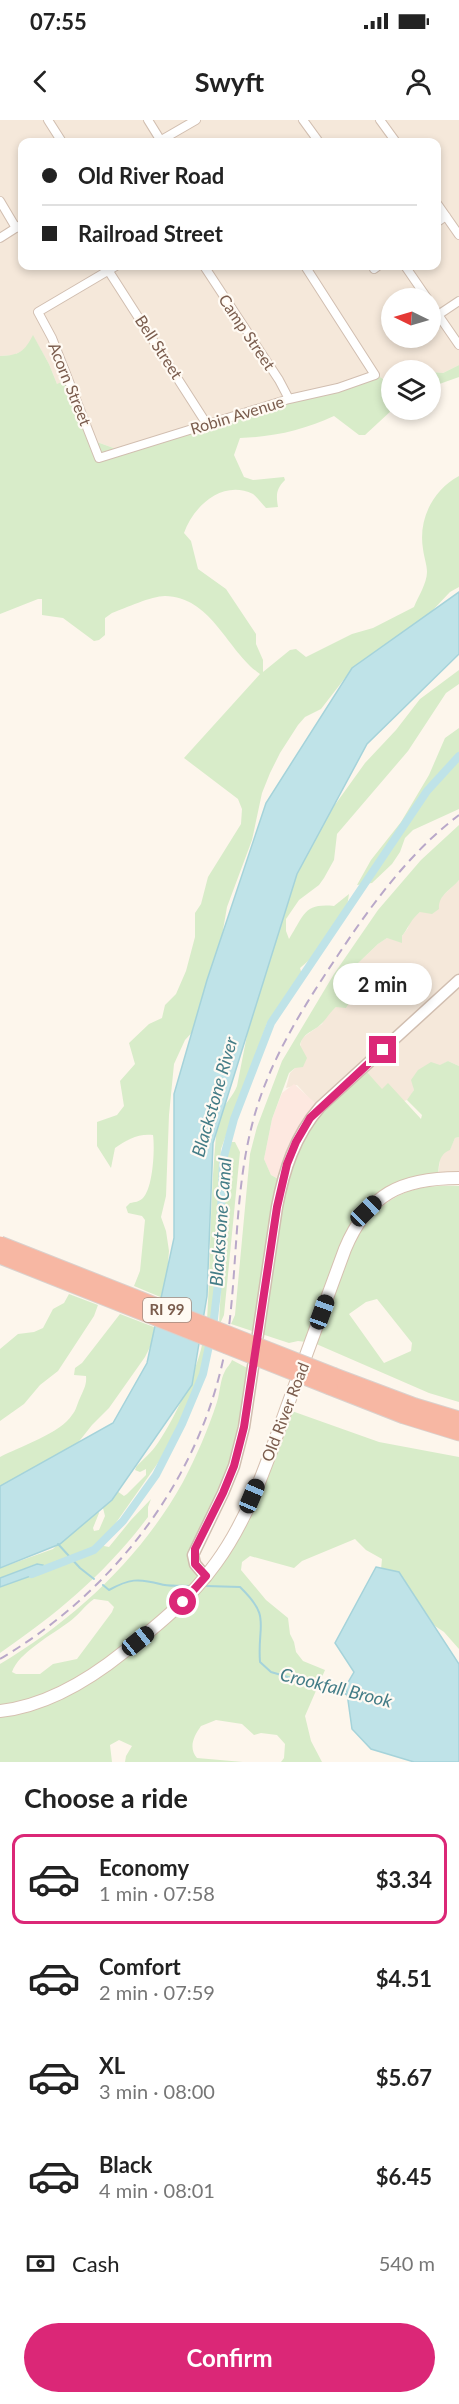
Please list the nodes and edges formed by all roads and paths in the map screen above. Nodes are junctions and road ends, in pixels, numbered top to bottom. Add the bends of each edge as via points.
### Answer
1 (48, 120) edge
2 (148, 120) edge
3 (196, 120) edge
4 (303, 120) edge
5 (380, 120) edge
6 (59, 138) edge
7 (158, 138) edge
8 (167, 138) edge
9 (316, 138) edge
10 (393, 138) edge
11 (0, 201) edge
12 (441, 209) edge
13 (446, 216) junction
14 (441, 220) edge
15 (18, 225) edge
16 (18, 227) edge
17 (459, 236) edge
18 (0, 238) edge
19 (109, 270) edge
20 (113, 270) edge
21 (207, 270) edge
22 (308, 270) edge
23 (408, 270) edge
24 (421, 288) edge
25 (459, 301) edge
26 (441, 313) edge
27 (441, 319) edge
28 (459, 345) edge
29 (289, 399) junction
30 (208, 426) junction
31 (99, 458) joint
32 (459, 980) edge
33 (459, 1178) edge
34 (0, 1244) edge
35 (0, 1256) edge
36 (333, 1382) junction
37 (459, 1419) edge
38 (459, 1433) edge
39 (206, 1576) junction
40 (3, 1710) edge

1 - 6 street
2 - 7 street
3 - 8 street
4 - 9 street
5 - 10 street
11 - 15 street
12 - 13 street
13 - 14 street
13 - 17 street
16 - 18 street
19 - 31 street, Acorn Street via 38,312
20 - 30 street, Bell Street
21 - 29 street, Camp Street
22 - 29 street, Robin Avenue via 375,375
23 - 24 street
25 - 26 street
27 - 28 street
29 - 30 street, Robin Avenue
30 - 31 street, Robin Avenue
32 - 39 street via 320,1107 296,1142 277,1207 239,1449 193,1555 195,1564
33 - 39 main road, Old River Road via 424,1179 397,1188 378,1200 356,1225 244,1515
34 - 36 highway, RI 99, bridge
35 - 36 highway, RI 99, bridge
36 - 37 highway, RI 99
36 - 38 highway, RI 99 via 404,1416
39 - 40 main road, Old River Road via 162,1621 93,1675 62,1693

